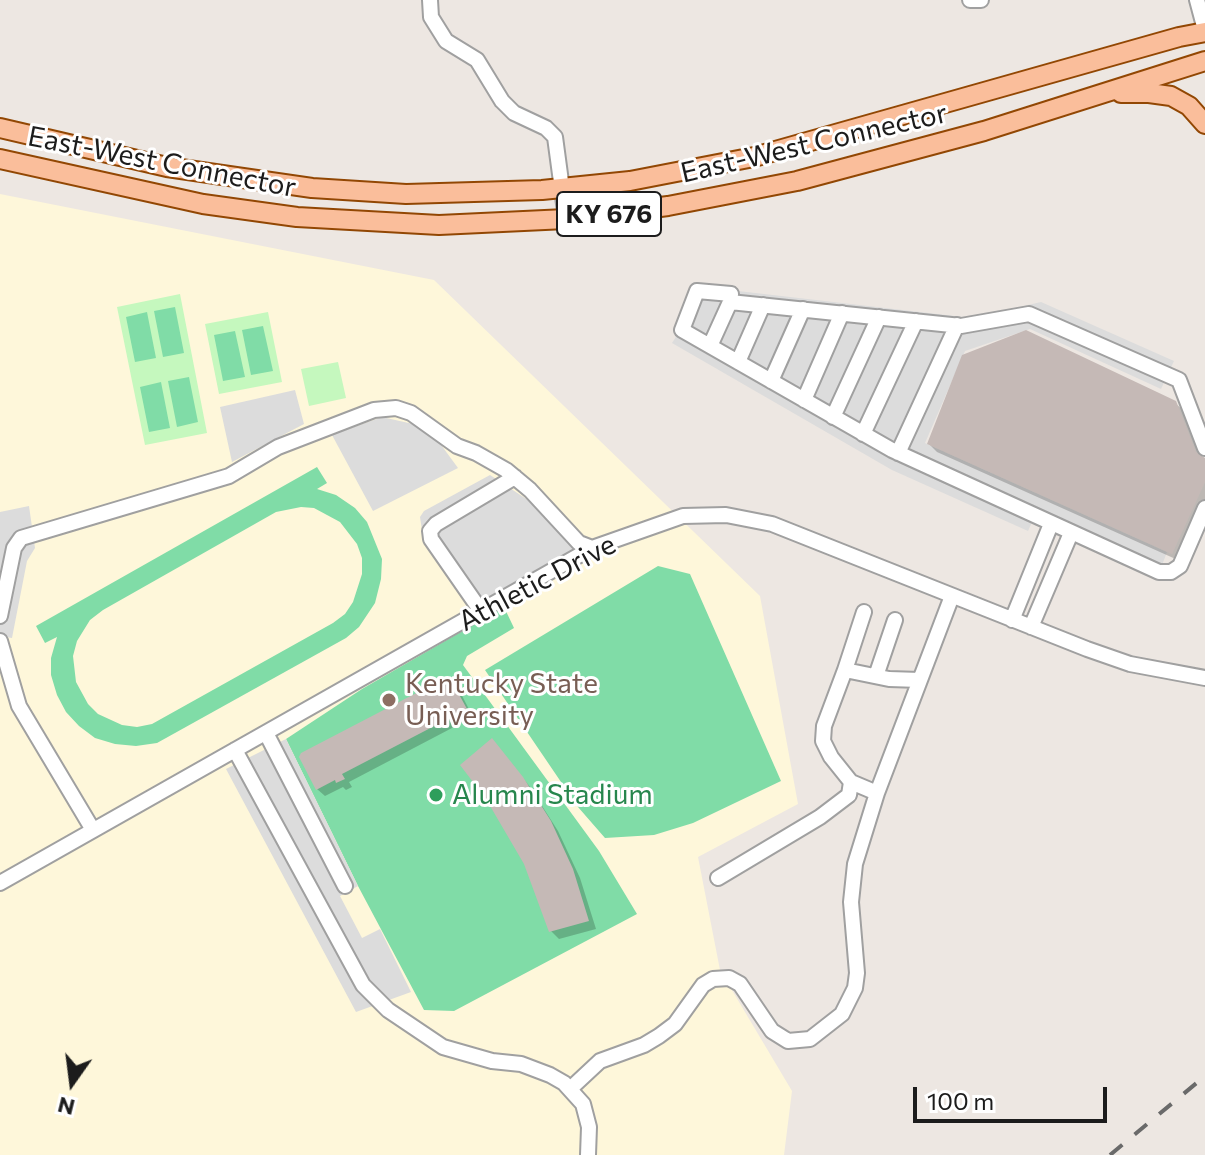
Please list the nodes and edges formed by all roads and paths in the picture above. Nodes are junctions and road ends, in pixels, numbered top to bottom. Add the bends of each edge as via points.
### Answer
1 (430, 0) edge
2 (970, 0) edge
3 (981, 0) edge
4 (1197, 0) edge
5 (1205, 31) edge
6 (1205, 61) edge
7 (1106, 93) junction
8 (1205, 124) edge
9 (0, 128) edge
10 (0, 159) edge
11 (563, 188) junction
12 (566, 219) junction
13 (730, 302) junction
14 (763, 305) junction
15 (803, 309) junction
16 (842, 313) junction
17 (879, 317) junction
18 (916, 321) junction
19 (957, 325) junction
20 (710, 346) junction
21 (738, 362) junction
22 (771, 381) junction
23 (804, 400) junction
24 (833, 417) junction
25 (863, 434) junction
26 (1205, 448) edge
27 (898, 453) junction
28 (515, 477) junction
29 (1205, 508) edge
30 (1051, 524) junction
31 (1071, 533) junction
32 (592, 548) junction
33 (952, 596) junction
34 (481, 611) junction
35 (864, 612) dead end
36 (0, 616) edge
37 (895, 620) dead end
38 (1012, 620) junction
39 (1031, 627) junction
40 (0, 641) edge
41 (845, 670) junction
42 (876, 676) junction
43 (1205, 678) edge
44 (920, 680) junction
45 (266, 733) junction
46 (235, 750) junction
47 (851, 782) junction
48 (877, 793) junction
49 (93, 830) junction
50 (718, 878) dead end
51 (0, 883) edge
52 (345, 886) dead end
53 (570, 1089) junction
54 (588, 1155) edge

1 - 11 street via 431,17 446,41 477,60 514,113 555,137
2 - 3 street
4 - 5 street
5 - 11 main road, East-West Connector / KY 676 via 754,157
6 - 7 main road, East-West Connector / KY 676
7 - 8 main road via 1171,96
7 - 12 main road, East-West Connector / KY 676 via 783,184
9 - 11 main road, East-West Connector / KY 676 via 167,167 312,188 452,195
10 - 12 main road, East-West Connector / KY 676 via 187,201 297,217 439,225
11 - 12 street
13 - 14 street
13 - 20 street
13 - 20 street via 731,294 697,291 682,330
14 - 15 street
14 - 21 street
15 - 16 street
15 - 22 street
16 - 17 street
16 - 23 street
17 - 18 street
17 - 24 street
18 - 19 street
18 - 25 street
19 - 26 street via 1029,314 1179,380
19 - 27 street
20 - 21 street
21 - 22 street
22 - 23 street
23 - 24 street
24 - 25 street
25 - 27 street
27 - 30 street
28 - 32 street via 579,543
28 - 34 street via 430,531
28 - 36 street via 411,413 374,410 278,447 229,476 21,538 14,548
29 - 31 street via 1180,566 1171,572 1159,572
30 - 31 street
30 - 38 street
31 - 39 street
32 - 33 street, Athletic Drive via 683,516 726,515 772,524
32 - 34 street, Athletic Drive
33 - 38 street, Athletic Drive
33 - 44 street
34 - 45 street, Athletic Drive
35 - 41 street
37 - 42 street
38 - 39 street, Athletic Drive
39 - 43 street, Athletic Drive via 1130,664
40 - 49 street via 19,706
41 - 42 street
41 - 47 street via 823,741
42 - 44 street
44 - 48 street
45 - 46 street, Athletic Drive
45 - 52 street
46 - 49 street, Athletic Drive
46 - 53 street via 363,985 388,1010 443,1047 521,1064
47 - 48 street
47 - 50 street via 849,795 820,817
48 - 53 street via 852,884 855,988 838,1018 810,1039 788,1041 772,1031 740,984 713,979 667,1030 600,1061
49 - 51 street, Athletic Drive
53 - 54 street via 583,1104

